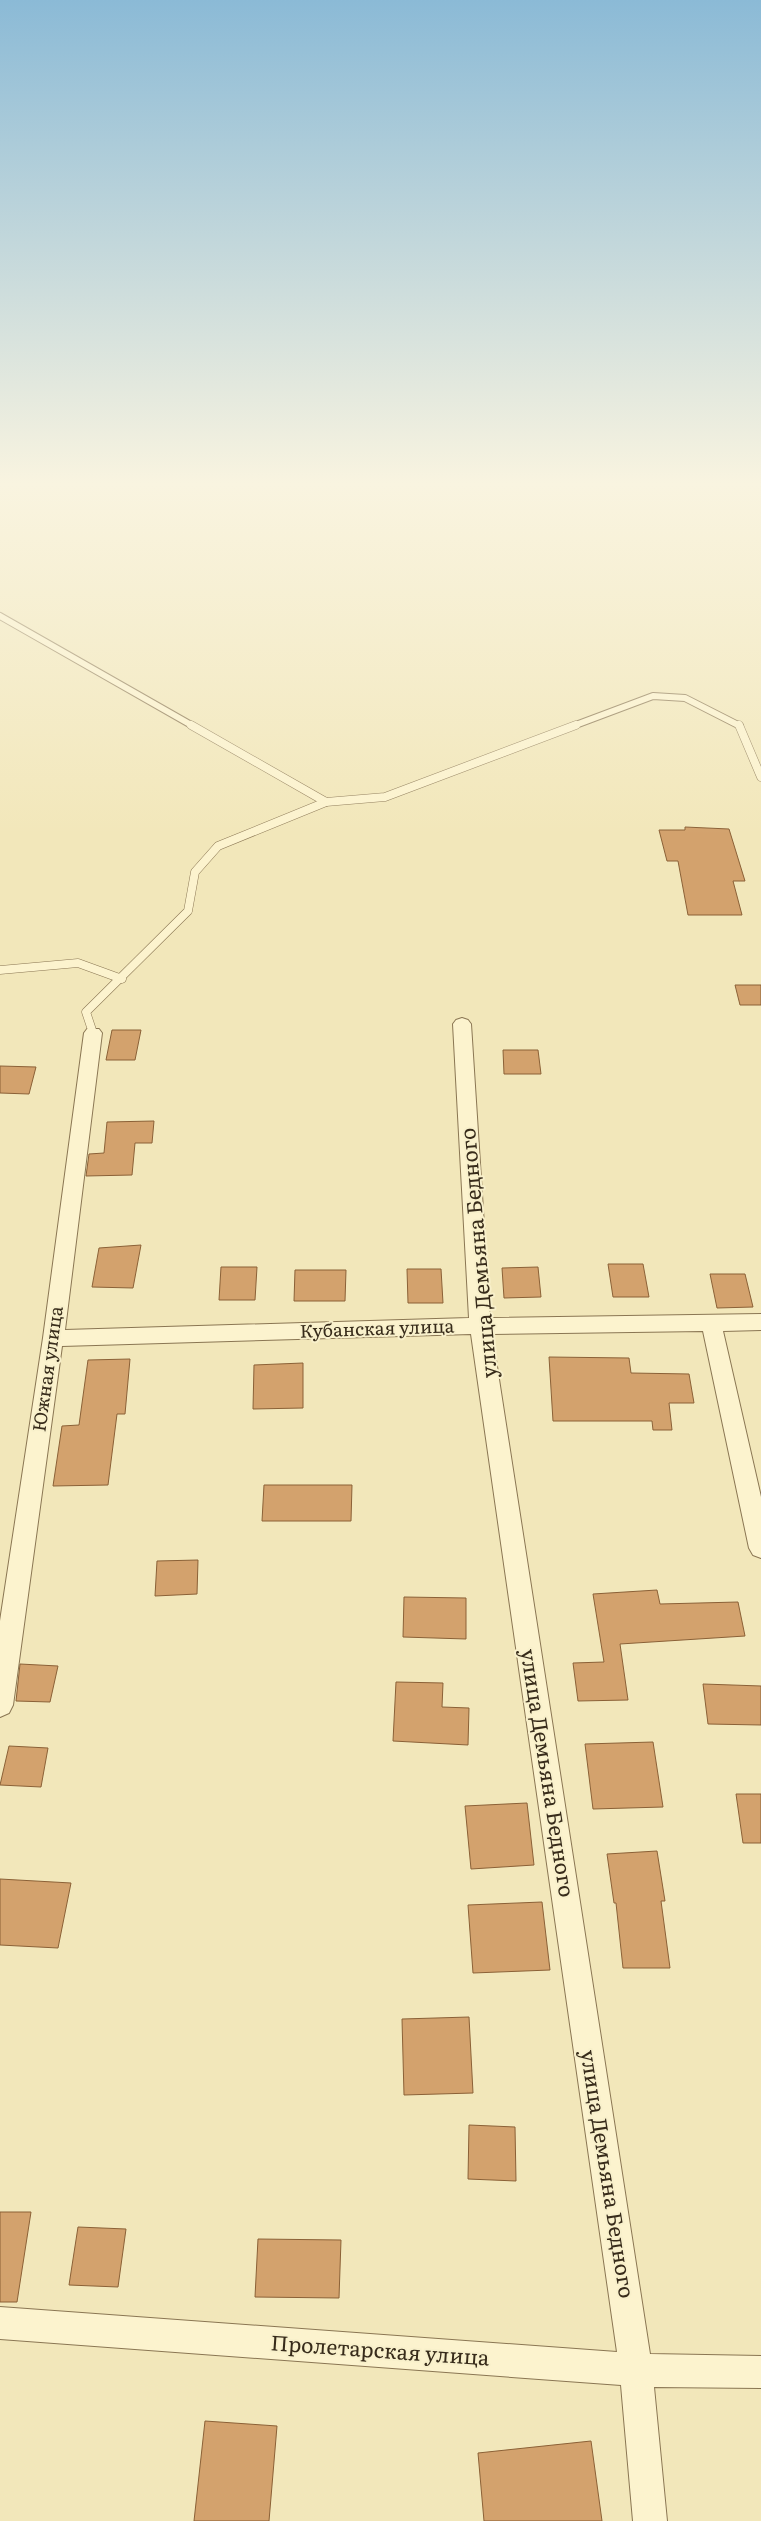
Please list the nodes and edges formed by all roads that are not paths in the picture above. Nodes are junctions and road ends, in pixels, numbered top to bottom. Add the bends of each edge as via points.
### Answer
1 (0, 616) edge
2 (761, 777) edge
3 (326, 802) junction
4 (0, 970) edge
5 (122, 979) junction
6 (462, 1024) dead end
7 (93, 1033) joint
8 (711, 1322) junction
9 (761, 1322) edge
10 (480, 1326) junction
11 (53, 1338) junction
12 (761, 1548) edge
13 (0, 1705) edge
14 (0, 2324) edge
15 (636, 2370) junction
16 (761, 2372) edge
17 (650, 2521) edge

1 - 3 lane
2 - 3 lane via 739,724 685,698 652,696 385,797
3 - 5 lane via 218,846 196,872 188,911
4 - 5 lane via 78,963
5 - 7 lane via 86,1012
6 - 10 street, улица Демьяна Бедного
7 - 11 street, Южная улица
8 - 9 street, Кубанская улица
8 - 10 street, Кубанская улица
8 - 12 street
10 - 11 street, Кубанская улица
10 - 15 street, улица Демьяна Бедного
11 - 13 street, Южная улица
14 - 15 street, Пролетарская улица
15 - 16 street, Пролетарская улица
15 - 17 street, улица Демьяна Бедного

